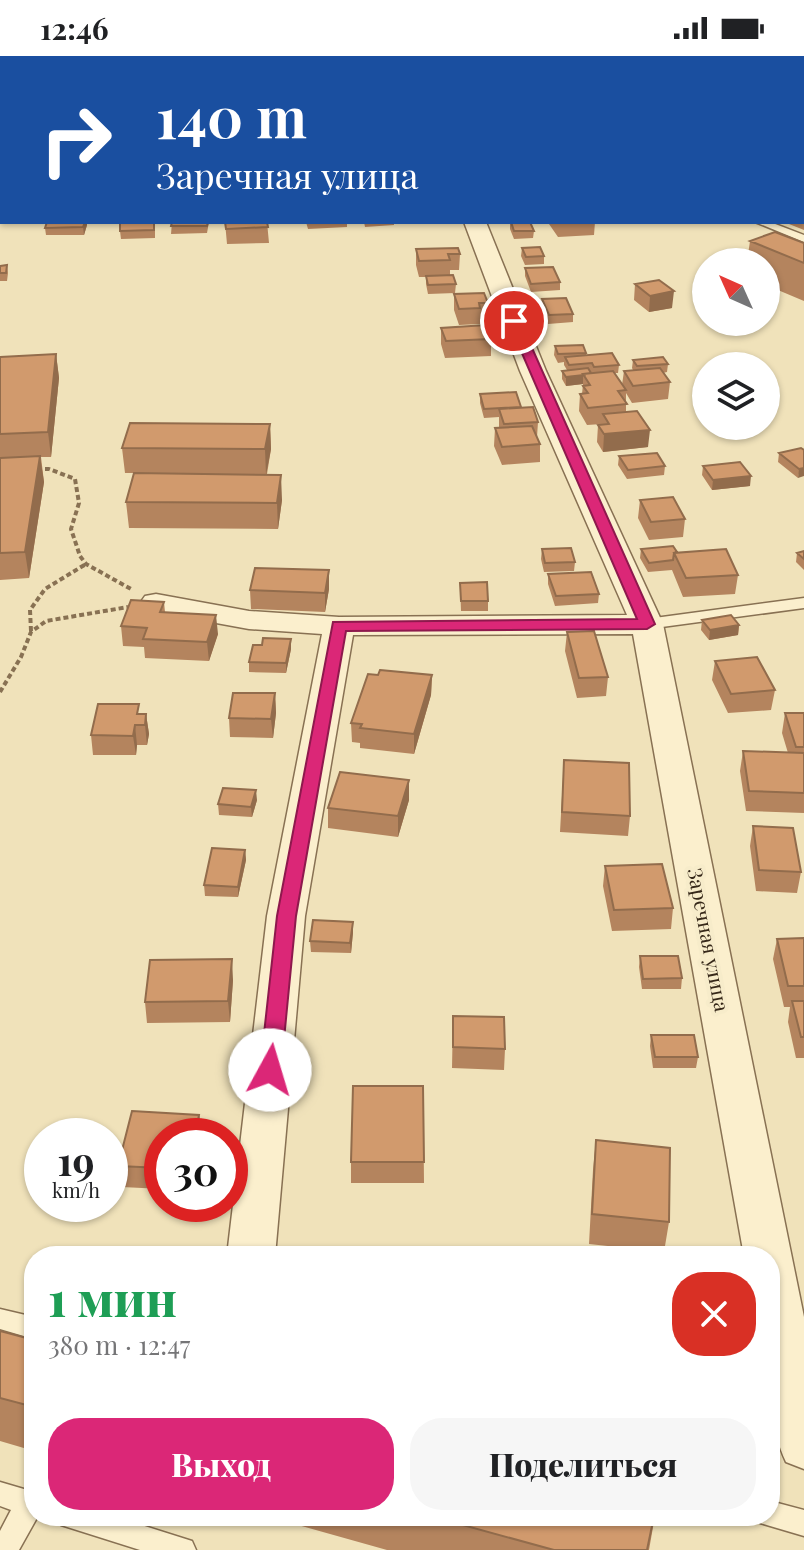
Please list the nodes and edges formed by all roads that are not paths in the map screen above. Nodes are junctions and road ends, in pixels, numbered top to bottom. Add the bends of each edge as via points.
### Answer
1 (476, 224) edge
2 (765, 224) edge
3 (804, 239) edge
4 (780, 259) edge
5 (804, 269) edge
6 (156, 603) edge
7 (804, 603) edge
8 (647, 624) junction
9 (339, 626) junction
10 (252, 1246) edge
11 (766, 1246) edge
12 (0, 1319) edge
13 (780, 1319) edge
14 (24, 1325) edge
15 (804, 1445) edge
16 (0, 1494) edge
17 (24, 1502) edge
18 (24, 1516) edge
19 (780, 1517) edge
20 (804, 1523) edge
21 (104, 1526) edge
22 (5, 1550) edge
23 (182, 1550) edge

1 - 8 street, Заречная улица via 533,371
2 - 3 lane
4 - 5 lane
6 - 9 street via 249,620
7 - 8 lane
8 - 9 street
8 - 11 street, Заречная улица
9 - 10 street via 286,916
12 - 14 lane
13 - 15 street
16 - 17 lane
18 - 22 lane
19 - 20 lane
21 - 23 lane

